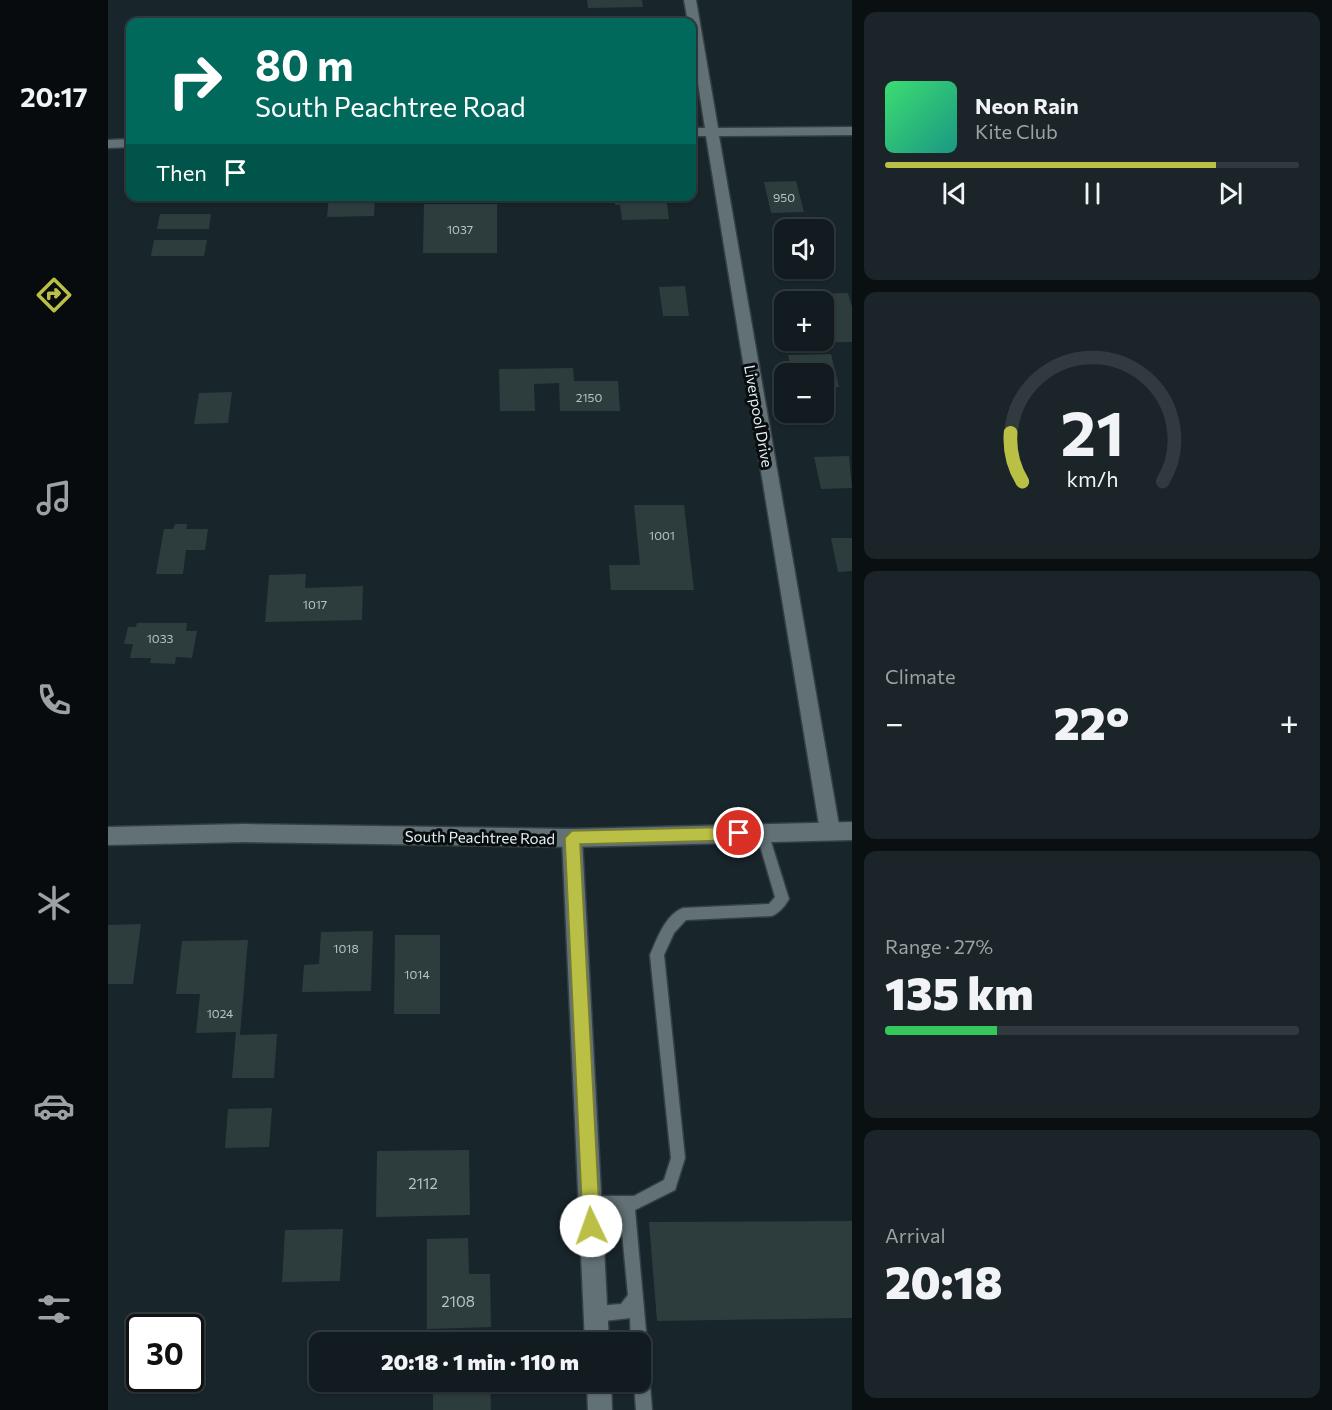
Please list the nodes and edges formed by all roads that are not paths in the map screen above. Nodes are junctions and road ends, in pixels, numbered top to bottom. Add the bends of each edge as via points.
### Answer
1 (690, 0) edge
2 (693, 18) edge
3 (696, 39) edge
4 (852, 130) edge
5 (710, 131) junction
6 (696, 132) edge
7 (126, 143) edge
8 (108, 144) edge
9 (830, 831) junction
10 (852, 831) edge
11 (762, 832) junction
12 (108, 836) edge
13 (572, 838) junction
14 (590, 1204) junction
15 (627, 1204) junction
16 (636, 1297) junction
17 (596, 1314) junction
18 (597, 1332) edge
19 (638, 1332) edge
20 (599, 1392) edge
21 (643, 1392) edge
22 (600, 1410) edge
23 (644, 1410) edge

1 - 2 street, Liverpool Drive
3 - 5 street, Liverpool Drive
4 - 5 street
5 - 6 street
5 - 9 street, Liverpool Drive
7 - 8 street
9 - 10 street, South Peachtree Road
9 - 11 street, South Peachtree Road
11 - 13 street, South Peachtree Road
11 - 15 lane via 782,899 772,910 683,914 669,929 657,955 678,1158 670,1185
12 - 13 street, South Peachtree Road via 244,833
13 - 14 street
14 - 15 lane
14 - 17 street
15 - 16 lane
16 - 17 lane via 625,1312
16 - 19 lane
17 - 18 street
20 - 22 street
21 - 23 lane

